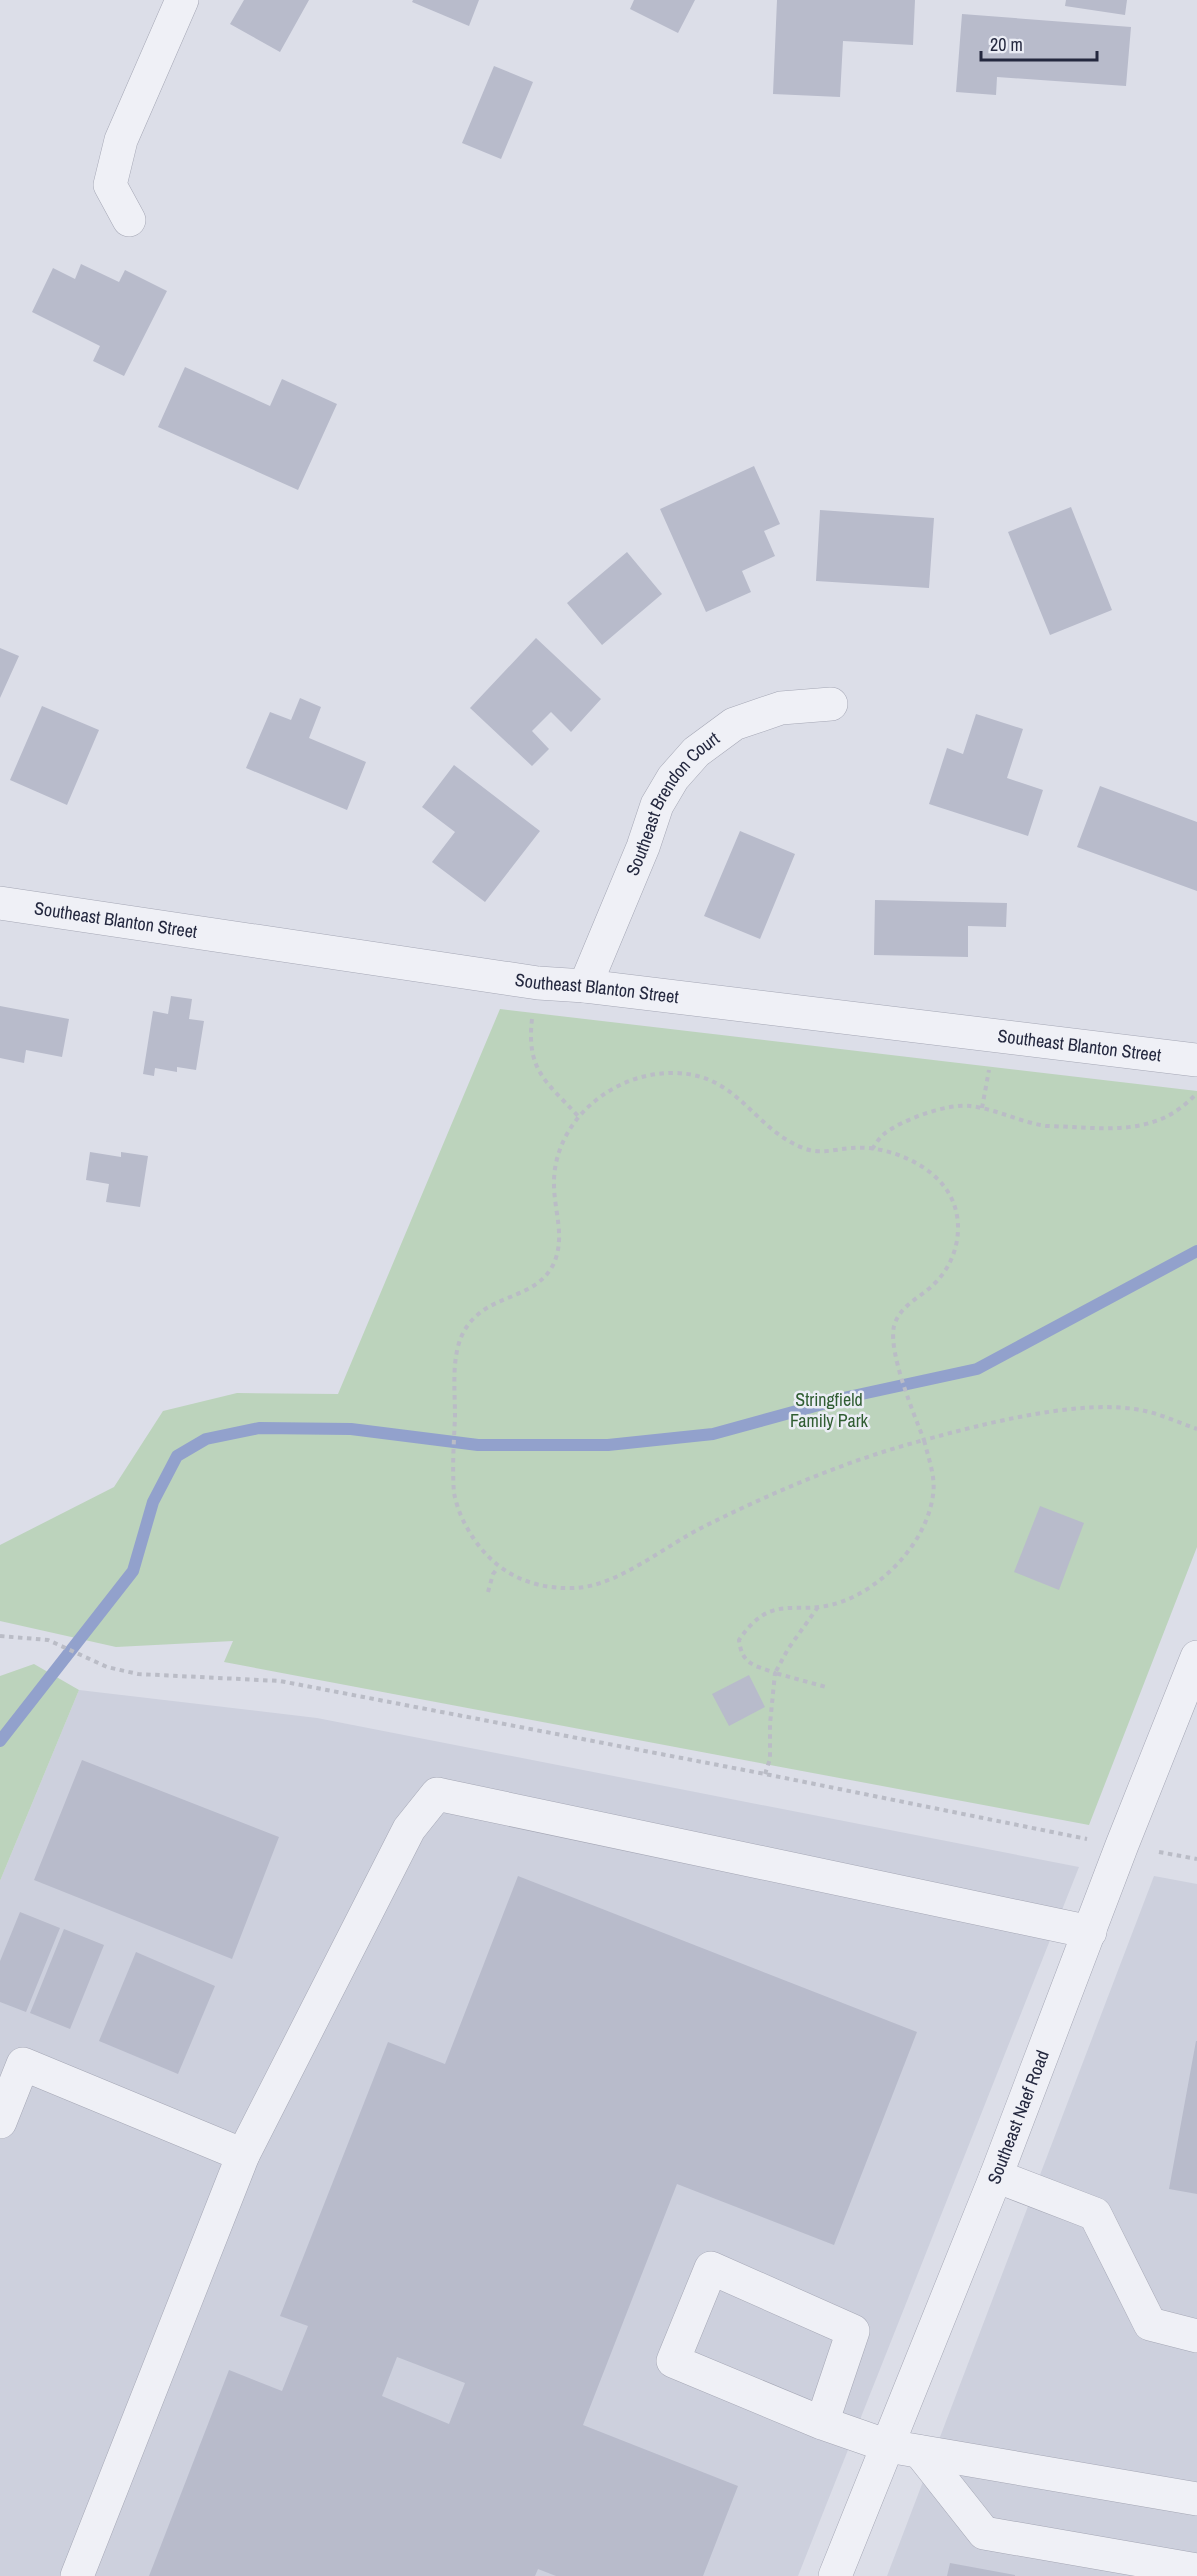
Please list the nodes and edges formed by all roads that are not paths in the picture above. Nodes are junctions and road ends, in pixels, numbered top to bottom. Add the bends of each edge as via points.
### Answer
1 (182, 0) edge
2 (129, 220) dead end
3 (831, 704) dead end
4 (0, 903) edge
5 (585, 986) junction
6 (1197, 1060) edge
7 (1197, 1657) edge
8 (1090, 1932) junction
9 (0, 2122) edge
10 (243, 2155) junction
11 (996, 2176) junction
12 (1197, 2336) edge
13 (822, 2423) junction
14 (888, 2446) junction
15 (920, 2452) junction
16 (1197, 2499) edge
17 (1197, 2570) edge
18 (77, 2576) edge
19 (835, 2576) edge

1 - 2 street via 121,140 110,185
3 - 5 street, Southeast Brendon Court via 781,708 734,724 696,752 673,778 657,805
4 - 5 street, Southeast Blanton Street via 538,983
5 - 6 street, Southeast Blanton Street
7 - 8 street, Southeast Naef Road
8 - 10 street via 437,1794 409,1829
8 - 11 street, Southeast Naef Road
9 - 10 street via 23,2064
10 - 18 street
11 - 12 street via 1095,2214 1150,2324
11 - 14 street, Southeast Naef Road
13 - 13 street via 674,2361 711,2268 853,2331
13 - 14 street
14 - 15 street
14 - 19 street, Southeast Naef Road
15 - 16 street
15 - 17 street via 984,2533

